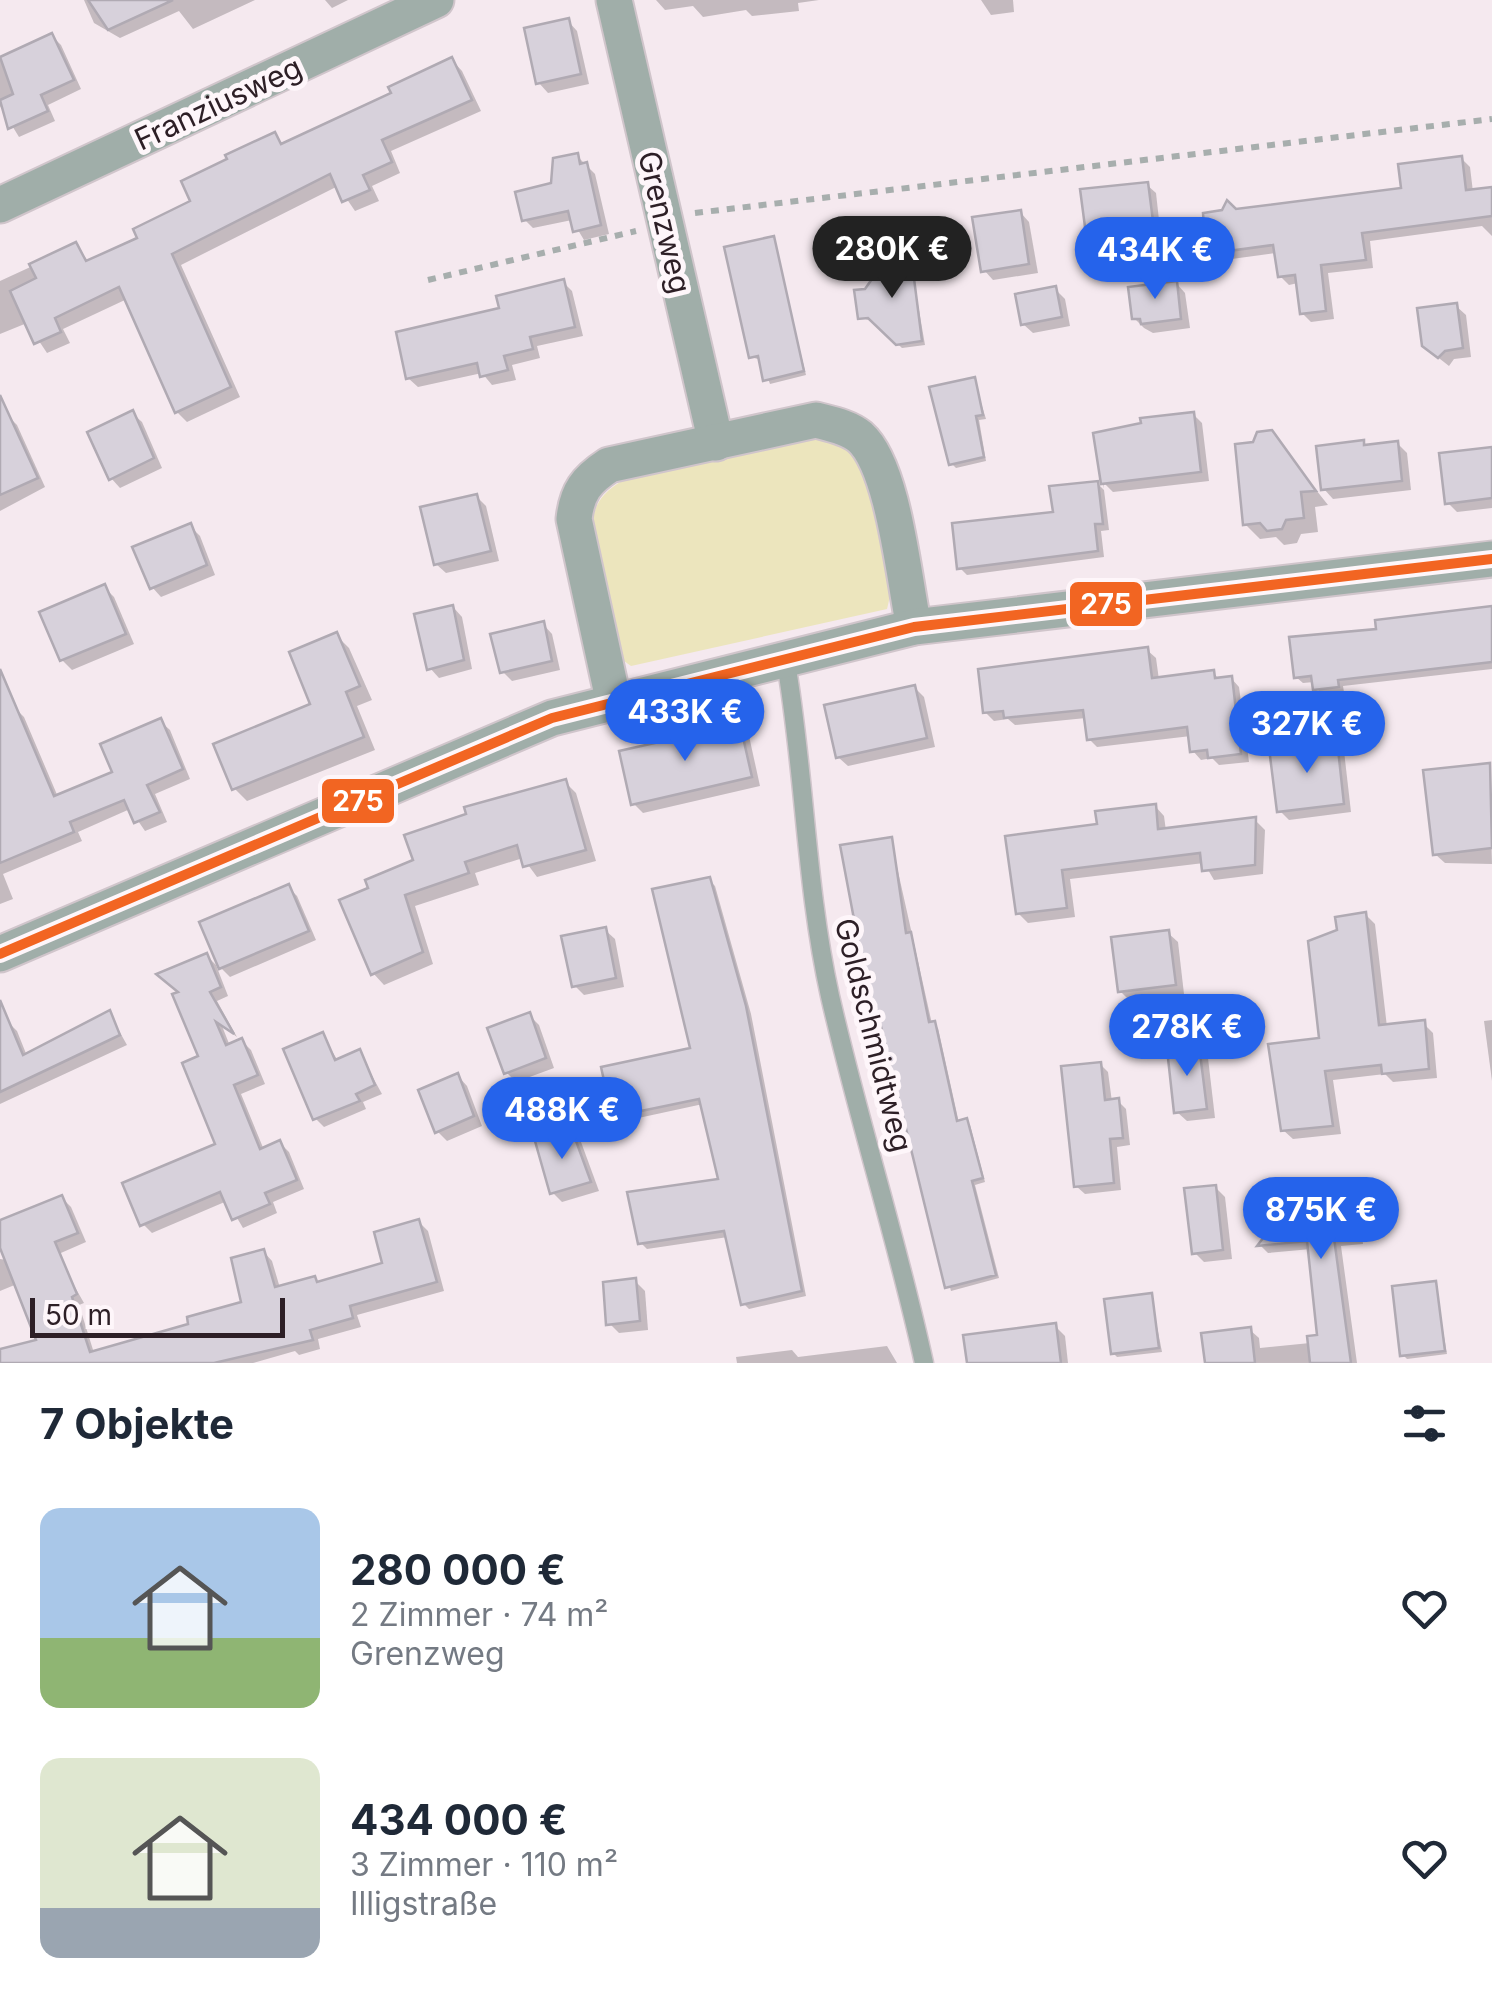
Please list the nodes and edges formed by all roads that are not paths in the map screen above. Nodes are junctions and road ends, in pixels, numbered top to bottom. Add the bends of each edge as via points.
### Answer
1 (436, 0) edge
2 (614, 0) edge
3 (0, 205) edge
4 (716, 444) junction
5 (1492, 560) edge
6 (914, 626) junction
7 (785, 658) junction
8 (613, 699) junction
9 (0, 954) edge
10 (924, 1363) edge

1 - 3 street, Franziusweg
2 - 4 street, Grenzweg via 656,223
4 - 6 street via 816,420 860,437 882,473
4 - 8 street via 609,465 576,496 574,519
5 - 6 street
6 - 7 street
7 - 8 street
7 - 10 lane, Goldschmidtweg via 803,834 830,994 896,1232
8 - 9 street via 552,718

